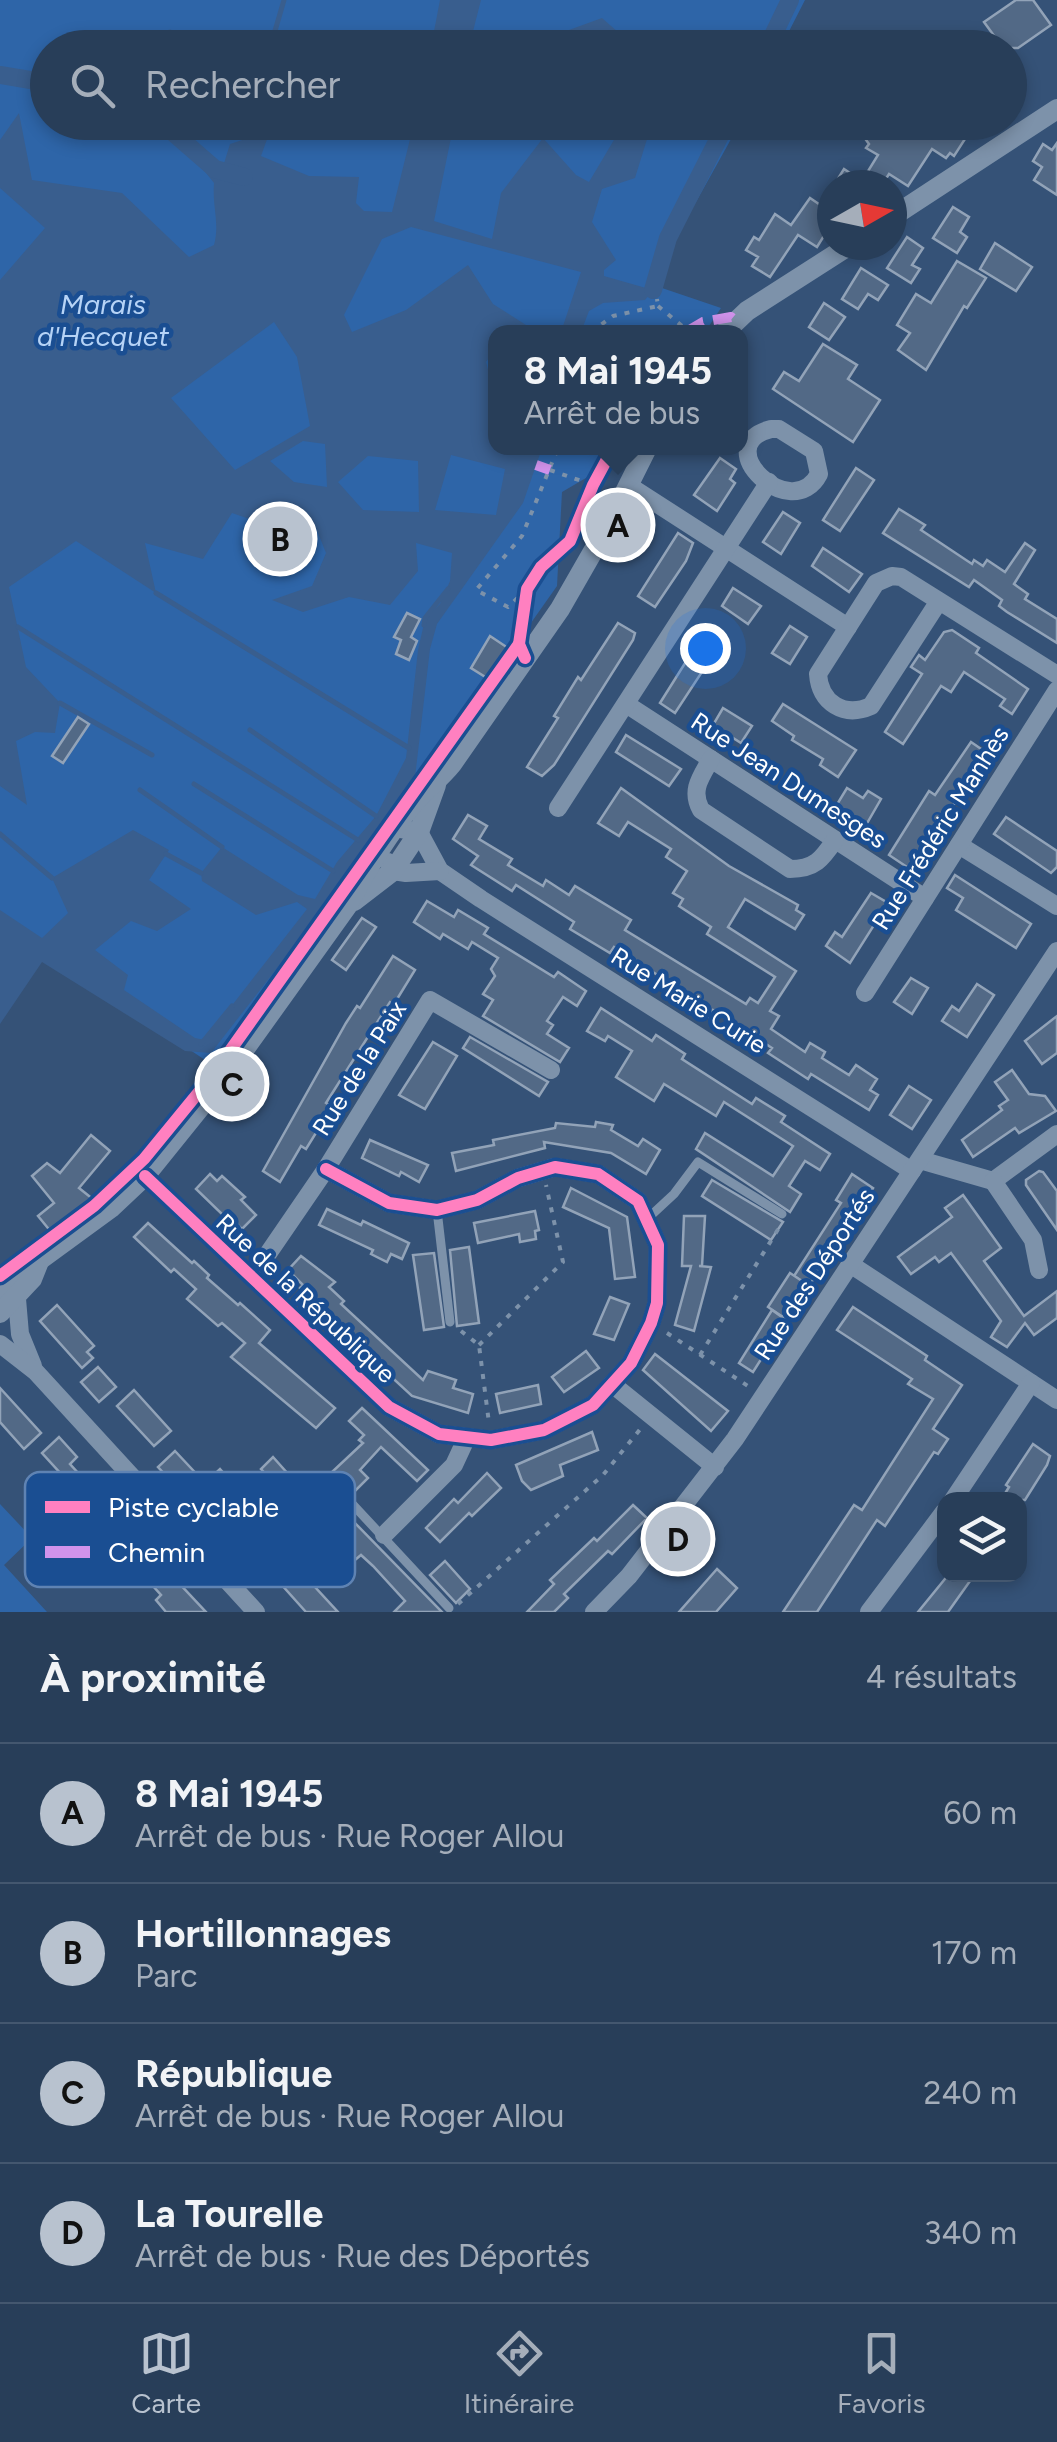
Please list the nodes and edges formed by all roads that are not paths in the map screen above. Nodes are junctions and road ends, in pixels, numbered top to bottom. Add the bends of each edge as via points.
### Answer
1 (1057, 108) edge
2 (1027, 128) edge
3 (1009, 140) edge
4 (907, 207) edge
5 (827, 260) edge
6 (733, 325) edge
7 (643, 455) edge
8 (769, 482) dead end
9 (628, 485) junction
10 (727, 548) junction
11 (939, 601) junction
12 (848, 627) junction
13 (1057, 675) edge
14 (1057, 690) edge
15 (626, 704) junction
16 (711, 759) junction
17 (436, 783) junction
18 (558, 808) dead end
19 (396, 828) junction
20 (419, 832) junction
21 (835, 840) junction
22 (959, 845) junction
23 (383, 847) junction
24 (393, 871) junction
25 (440, 871) junction
26 (925, 898) junction
27 (348, 905) junction
28 (1057, 906) edge
29 (1057, 951) edge
30 (865, 993) dead end
31 (551, 1070) dead end
32 (1057, 1134) edge
33 (916, 1165) junction
34 (326, 1168) junction
35 (145, 1176) junction
36 (993, 1181) junction
37 (437, 1210) junction
38 (782, 1214) road end
39 (646, 1220) junction
40 (850, 1264) junction
41 (1039, 1270) dead end
42 (252, 1277) junction
43 (9, 1294) edge
44 (0, 1313) edge
45 (450, 1322) road end
46 (0, 1344) edge
47 (35, 1371) junction
48 (1031, 1383) junction
49 (612, 1384) junction
50 (1057, 1400) edge
51 (467, 1437) junction
52 (715, 1467) junction
53 (128, 1472) edge
54 (958, 1492) edge
55 (355, 1505) edge
56 (937, 1521) edge
57 (384, 1535) junction
58 (233, 1587) edge
59 (450, 1608) road end
60 (256, 1612) edge
61 (594, 1612) edge
62 (869, 1612) edge

1 - 2 street
3 - 4 street
5 - 6 street
7 - 9 street
8 - 10 street
9 - 10 street
9 - 17 street via 560,609
10 - 12 street
10 - 15 street
11 - 12 street via 901,577 884,578
11 - 12 street via 871,706 861,710 840,709 819,685 818,674
11 - 13 street
14 - 22 street, Rue Frédéric Manhès
15 - 16 street, Rue Jean Dumesges
15 - 18 street
16 - 21 street, Rue Jean Dumesges
16 - 21 street via 696,787 701,810 790,868 820,861
17 - 19 street
17 - 20 street
19 - 20 street
19 - 23 street
20 - 24 street
20 - 25 street
21 - 26 street, Rue Jean Dumesges
22 - 26 street, Rue Frédéric Manhès
22 - 28 street
23 - 24 street
23 - 27 street
24 - 25 street
24 - 27 street
25 - 33 street, Rue Marie Curie
26 - 30 street, Rue Frédéric Manhès
27 - 35 street
29 - 33 street, Rue des Déportés
31 - 34 street, Rue de la Paix via 430,1000
32 - 36 street
33 - 36 street, Rue Marie Curie
33 - 40 street, Rue des Déportés
34 - 37 street, Rue de la République via 389,1203
34 - 42 street, Rue de la Paix
35 - 42 street, Rue de la République
35 - 43 street
36 - 41 street via 1034,1240
37 - 39 street, Rue de la République via 555,1167 598,1174 638,1201
37 - 45 lane
38 - 39 lane via 698,1162
39 - 49 street, Rue de la République via 658,1245 657,1302 631,1363
40 - 48 street
40 - 52 street, Rue des Déportés
42 - 51 street, Rue de la République via 390,1407 440,1434
43 - 44 street
43 - 47 street
46 - 47 street
47 - 53 street
48 - 50 street
48 - 54 street
49 - 51 street, Rue de la République via 593,1405 544,1430 492,1440
49 - 52 street
51 - 57 street via 454,1466
52 - 61 street, Rue des Déportés
55 - 57 lane
56 - 62 street
57 - 59 lane
58 - 60 street

